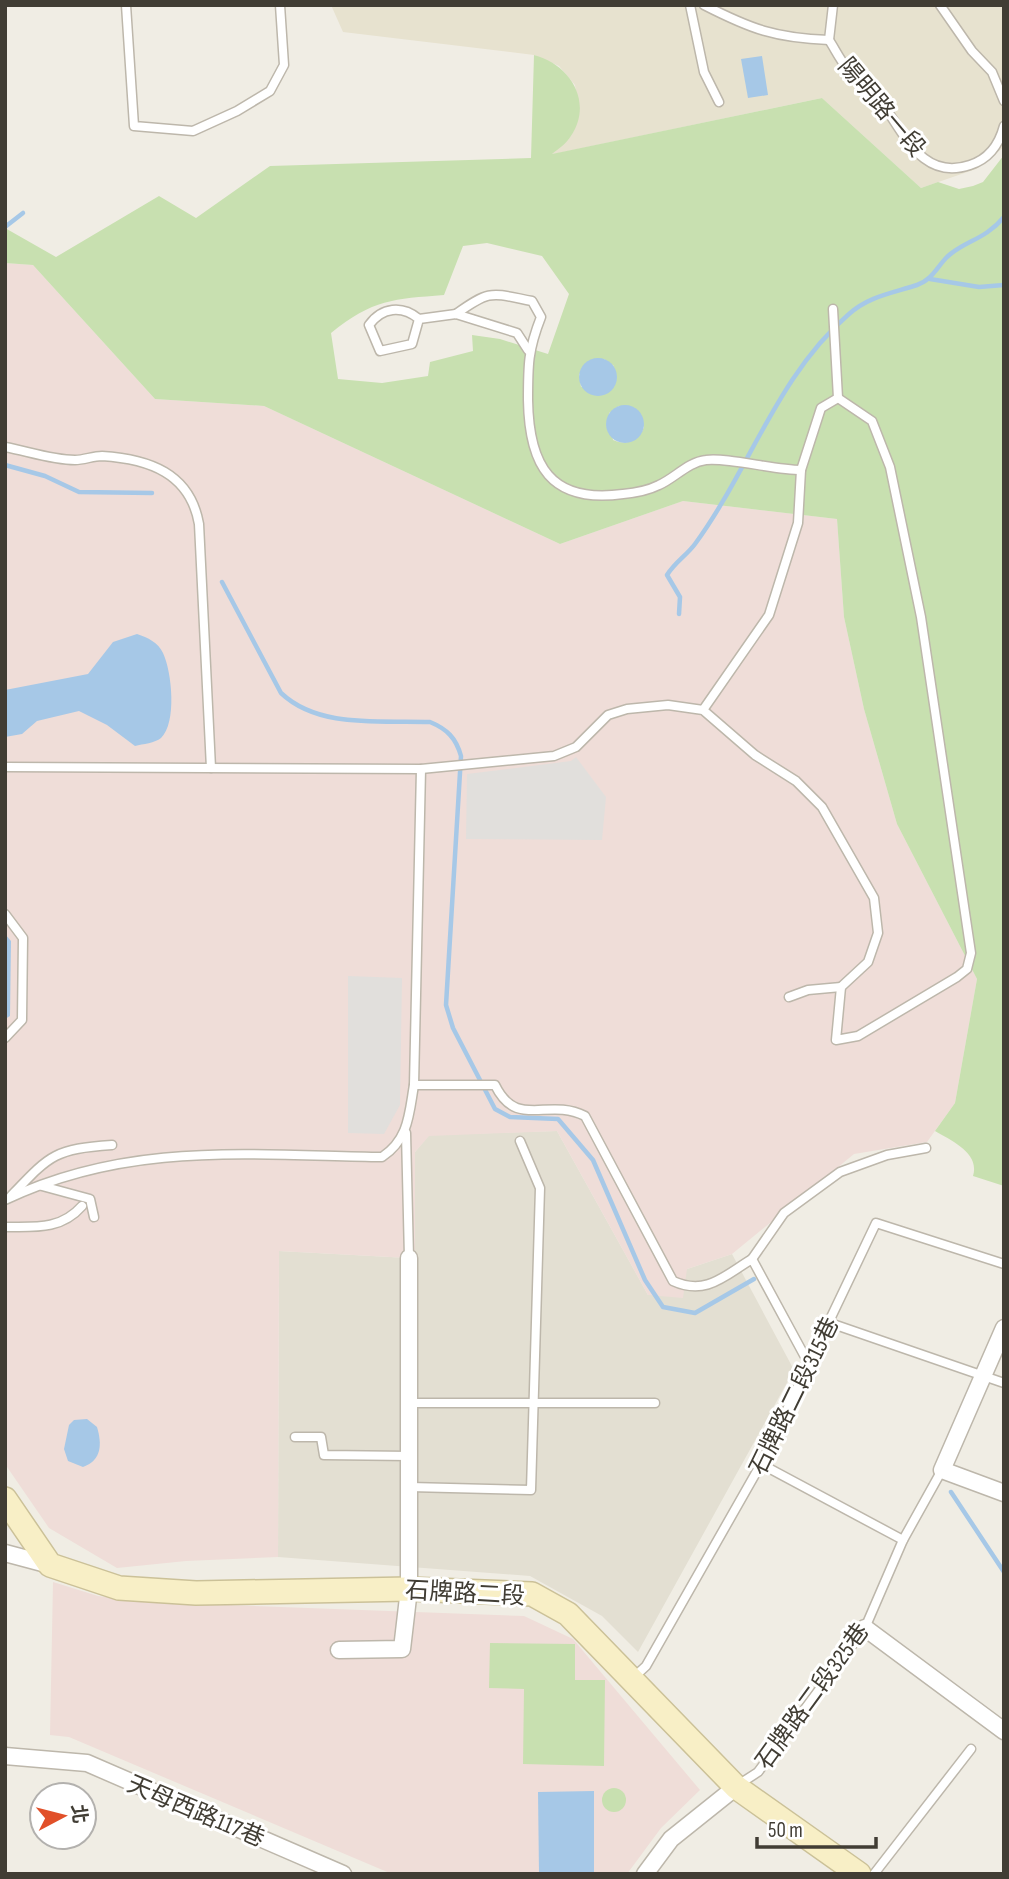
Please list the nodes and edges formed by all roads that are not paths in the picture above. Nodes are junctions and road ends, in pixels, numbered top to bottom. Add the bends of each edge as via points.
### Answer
1 (126, 5) edge
2 (280, 5) edge
3 (690, 5) edge
4 (704, 5) edge
5 (832, 5) edge
6 (940, 5) edge
7 (829, 40) junction
8 (1004, 101) edge
9 (719, 102) dead end
10 (1004, 126) edge
11 (832, 309) dead end
12 (456, 314) junction
13 (419, 319) junction
14 (528, 350) junction
15 (838, 398) junction
16 (5, 447) edge
17 (801, 470) junction
18 (703, 710) junction
19 (5, 767) edge
20 (211, 768) junction
21 (421, 769) junction
22 (5, 914) edge
23 (841, 987) junction
24 (789, 997) dead end
25 (5, 1038) edge
26 (414, 1085) junction
27 (406, 1133) junction
28 (520, 1141) dead end
29 (112, 1145) dead end
30 (926, 1148) dead end
31 (42, 1186) junction
32 (7, 1199) edge
33 (82, 1206) dead end
34 (94, 1217) dead end
35 (5, 1227) edge
36 (409, 1258) joint
37 (751, 1259) junction
38 (1004, 1264) edge
39 (830, 1323) junction
40 (1004, 1328) edge
41 (810, 1366) junction
42 (984, 1376) junction
43 (1004, 1383) edge
44 (536, 1402) junction
45 (411, 1403) junction
46 (655, 1403) dead end
47 (295, 1437) dead end
48 (410, 1456) junction
49 (761, 1464) junction
50 (938, 1477) junction
51 (410, 1487) junction
52 (1004, 1493) edge
53 (5, 1499) edge
54 (903, 1540) junction
55 (5, 1553) edge
56 (50, 1565) junction
57 (409, 1589) junction
58 (865, 1628) junction
59 (339, 1650) dead end
60 (633, 1678) junction
61 (1004, 1731) edge
62 (971, 1748) dead end
63 (5, 1756) edge
64 (736, 1787) junction
65 (845, 1870) edge
66 (342, 1873) edge
67 (645, 1874) edge
68 (874, 1874) edge

1 - 2 lane via 134,126 193,131 270,91 284,65
3 - 9 lane via 704,72
4 - 7 lane via 755,31 790,39
5 - 7 lane
6 - 8 lane via 992,72
7 - 10 lane, 陽明路一段 via 847,68 880,100 905,140 928,162 954,169 976,164 994,150
11 - 15 lane
12 - 13 lane
12 - 14 lane via 517,333
12 - 14 lane via 484,294 532,301 541,317
13 - 13 lane via 410,311 390,309 376,314 369,325 380,351 412,344
14 - 17 lane via 528,433 537,461 554,482 594,496 658,486 706,459
15 - 17 lane via 821,408
15 - 23 lane via 872,421 890,467 921,617 971,953 967,969 957,977 858,1036 836,1040
16 - 20 lane via 74,460 101,456 154,466 187,489 199,523
17 - 18 lane via 798,523 769,615
18 - 21 lane via 668,705 627,709 608,715 576,747 554,756
18 - 23 lane via 755,755 796,781 822,807 874,898 878,933 868,962
19 - 20 lane
20 - 21 lane
21 - 26 lane
22 - 25 lane via 23,938 22,1020
23 - 24 lane
26 - 27 lane
26 - 37 lane via 495,1085 503,1103 516,1110 571,1109 585,1116 673,1281 690,1288 708,1286
27 - 31 lane via 382,1157 204,1153 155,1157 92,1167
27 - 36 lane
28 - 44 lane via 540,1188
29 - 32 lane via 70,1148 46,1161
30 - 37 lane via 887,1155 840,1172 784,1213
31 - 32 lane
31 - 34 lane via 90,1199
33 - 35 lane via 55,1226
36 - 45 street
37 - 41 lane
38 - 39 lane, 石牌路二段315巷 via 876,1223
39 - 41 lane, 石牌路二段315巷
39 - 42 lane
40 - 42 street
41 - 49 lane, 石牌路二段315巷
42 - 43 lane
42 - 50 street
44 - 45 lane
44 - 46 lane
44 - 51 lane via 531,1490
45 - 48 street
47 - 48 lane via 321,1437 324,1455
48 - 51 street
49 - 54 lane
49 - 60 lane, 石牌路二段315巷 via 646,1666
50 - 52 street
50 - 54 lane, 石牌路二段325巷
51 - 57 street
53 - 56 street
54 - 58 lane, 石牌路二段325巷
55 - 56 street
56 - 57 street, 石牌路二段 via 119,1588 196,1593
57 - 59 street via 402,1649
57 - 60 street, 石牌路二段 via 532,1594 568,1614
58 - 61 street
58 - 64 lane, 石牌路二段325巷 via 758,1772
60 - 64 street, 石牌路二段
62 - 68 lane
63 - 66 street, 天母西路117巷 via 87,1763
64 - 65 street, 石牌路二段
64 - 67 street via 671,1839

